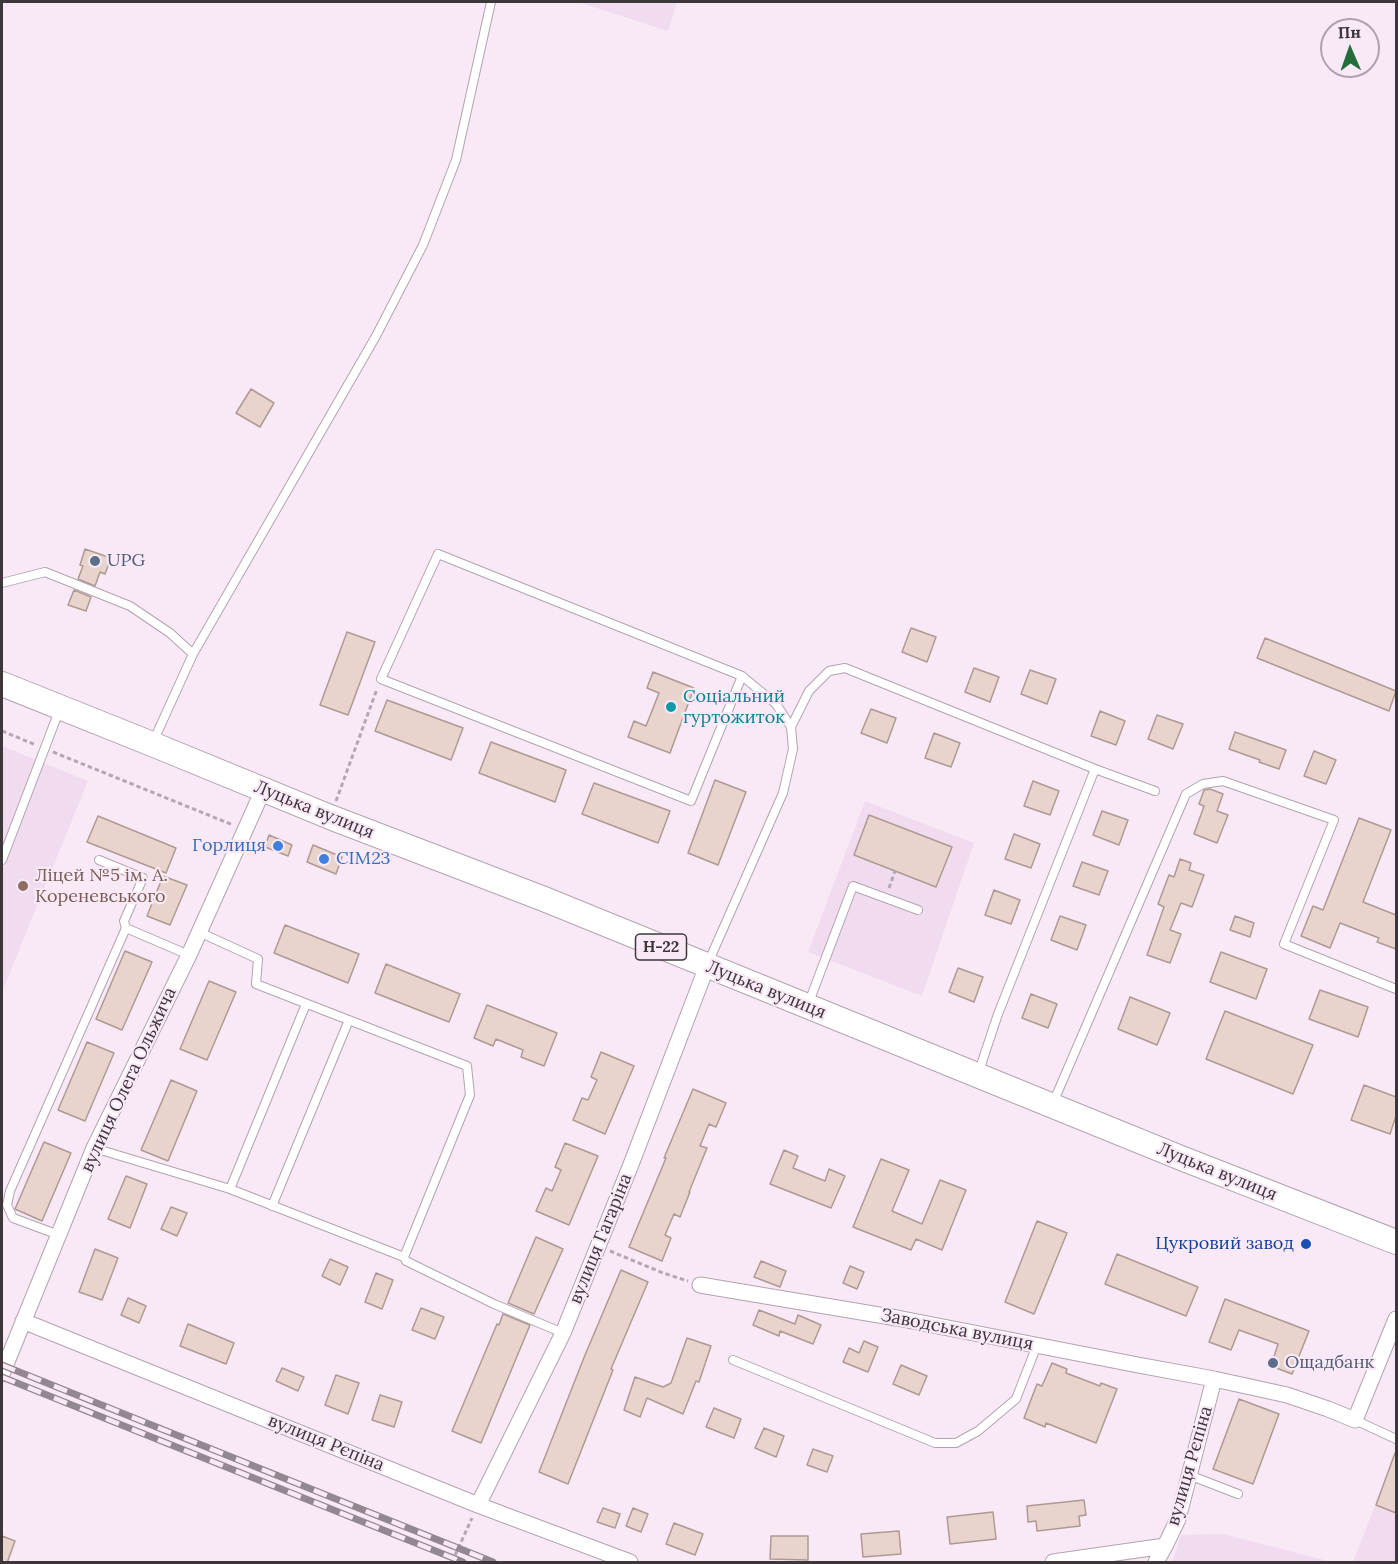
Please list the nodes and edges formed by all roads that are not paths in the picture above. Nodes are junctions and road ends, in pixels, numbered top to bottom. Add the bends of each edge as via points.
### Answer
1 (492, 2) edge
2 (2, 583) edge
3 (193, 654) junction
4 (742, 676) junction
5 (2, 684) edge
6 (60, 707) junction
7 (791, 727) junction
8 (152, 744) junction
9 (1095, 769) junction
10 (263, 790) junction
11 (1155, 791) dead end
12 (2, 860) edge
13 (99, 860) dead end
14 (918, 910) dead end
15 (126, 928) junction
16 (199, 932) junction
17 (189, 955) junction
18 (707, 966) junction
19 (1396, 989) edge
20 (306, 1004) junction
21 (807, 1006) junction
22 (349, 1020) junction
23 (977, 1076) junction
24 (1052, 1106) junction
25 (94, 1148) junction
26 (230, 1190) junction
27 (272, 1206) junction
28 (59, 1235) junction
29 (1396, 1242) edge
30 (404, 1257) junction
31 (700, 1285) road end
32 (1396, 1319) edge
33 (23, 1321) junction
34 (563, 1333) junction
35 (1037, 1345) junction
36 (733, 1360) dead end
37 (2, 1374) edge
38 (1214, 1379) junction
39 (1355, 1420) junction
40 (1396, 1439) edge
41 (1189, 1475) junction
42 (1238, 1494) dead end
43 (478, 1505) junction
44 (1165, 1546) junction
45 (630, 1563) edge
46 (1053, 1563) edge
47 (1156, 1563) edge

1 - 3 lane via 456,160 423,245 376,336
2 - 3 lane via 45,572 130,606
3 - 8 lane
4 - 4 lane via 438,554 381,679 691,801
4 - 7 lane via 776,704
5 - 6 main road, Луцька вулиця / Н-22
6 - 8 main road, Луцька вулиця / Н-22
6 - 12 lane
7 - 9 lane via 809,691 829,671 845,668
7 - 18 lane via 793,748 783,793
8 - 10 main road, Луцька вулиця / Н-22
9 - 11 lane
9 - 23 lane
10 - 16 street, вулиця Олега Ольжича
10 - 18 main road, Луцька вулиця / Н-22
13 - 15 lane via 143,878 124,921
14 - 21 lane via 853,886
15 - 17 lane
15 - 28 lane via 10,1191 7,1205 13,1218
16 - 17 street, вулиця Олега Ольжича
16 - 20 lane via 258,959 256,984
17 - 25 street, вулиця Олега Ольжича
18 - 21 main road, Луцька вулиця / Н-22
18 - 34 street, вулиця Гагаріна
19 - 24 lane via 1284,944 1334,820 1222,781 1203,784 1186,794
20 - 22 lane
20 - 26 lane
21 - 23 main road, Луцька вулиця / Н-22
22 - 27 lane
22 - 30 lane via 467,1066 470,1095
23 - 24 main road, Луцька вулиця / Н-22
24 - 29 main road, Луцька вулиця / Н-22
25 - 26 lane
25 - 28 street, вулиця Олега Ольжича
26 - 27 lane
27 - 30 lane
28 - 33 street, вулиця Олега Ольжича
30 - 34 lane via 495,1304
31 - 35 street, Заводська вулиця
32 - 39 street
33 - 37 street, вулиця Олега Ольжича
33 - 43 street, вулиця Рєпіна
34 - 43 street, вулиця Гагаріна
35 - 36 lane via 1016,1399 978,1431 956,1443 935,1443
35 - 38 street, Заводська вулиця
38 - 39 street, Заводська вулиця via 1287,1395
38 - 41 street, вулиця Рєпіна
39 - 40 lane
41 - 42 lane
41 - 44 street, вулиця Рєпіна via 1178,1519
43 - 45 street, вулиця Рєпіна
44 - 46 street, вулиця Рєпіна
44 - 47 street

